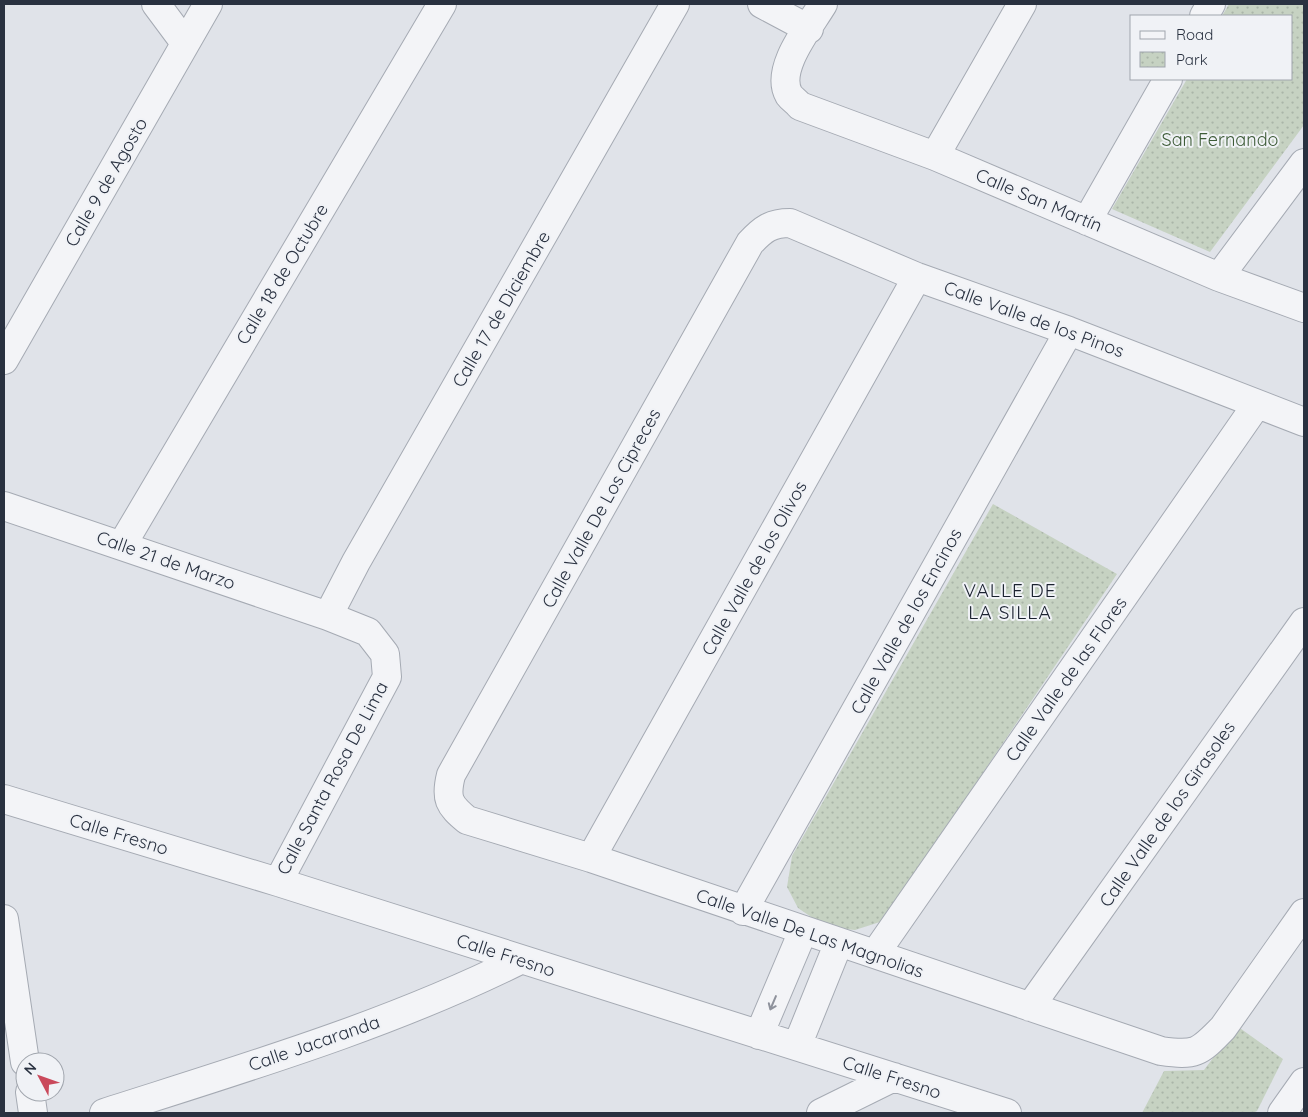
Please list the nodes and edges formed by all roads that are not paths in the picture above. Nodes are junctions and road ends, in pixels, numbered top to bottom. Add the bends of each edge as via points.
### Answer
1 (156, 4) edge
2 (208, 4) edge
3 (442, 4) edge
4 (675, 4) edge
5 (762, 4) edge
6 (823, 4) edge
7 (1022, 4) edge
8 (1211, 4) edge
9 (1205, 15) edge
10 (809, 29) junction
11 (185, 43) junction
12 (1167, 80) edge
13 (935, 156) junction
14 (1304, 163) edge
15 (1087, 221) junction
16 (764, 229) joint
17 (917, 277) junction
18 (1219, 277) junction
19 (1304, 308) edge
20 (1069, 331) junction
21 (4, 360) edge
22 (1257, 404) junction
23 (1304, 422) edge
24 (4, 506) edge
25 (122, 545) junction
26 (328, 616) junction
27 (1304, 622) edge
28 (446, 792) joint
29 (4, 799) edge
30 (591, 858) junction
31 (278, 882) junction
32 (743, 911) junction
33 (1304, 913) edge
34 (4, 919) edge
35 (803, 931) junction
36 (839, 942) junction
37 (875, 954) junction
38 (520, 960) junction
39 (1030, 1007) junction
40 (759, 1035) junction
41 (797, 1046) junction
42 (24, 1052) edge
43 (894, 1077) junction
44 (1304, 1082) edge
45 (104, 1113) edge
46 (821, 1113) edge
47 (1008, 1113) edge
48 (1282, 1113) edge

1 - 11 street
2 - 11 street, Calle 9 de Agosto
3 - 25 street, Calle 18 de Octubre
4 - 26 street, Calle 17 de Diciembre
5 - 10 street
6 - 10 street
7 - 13 street
8 - 9 street
10 - 13 street, Calle San Martín via 788,62 785,82 790,95 800,106
11 - 21 street, Calle 9 de Agosto
12 - 15 street
13 - 15 street, Calle San Martín
14 - 18 street
15 - 18 street, Calle San Martín
16 - 17 street, Calle Valle de los Pinos via 776,223 790,223
16 - 28 street, Calle Valle De Los Cipreces via 750,243 456,767
17 - 20 street, Calle Valle de los Pinos
17 - 30 street, Calle Valle de los Olivos
18 - 19 street, Calle San Martín
20 - 22 street, Calle Valle de los Pinos
20 - 32 street, Calle Valle de los Encinos
22 - 23 street, Calle Valle de los Pinos
22 - 37 street, Calle Valle de las Flores
24 - 25 street, Calle 21 de Marzo
25 - 26 street, Calle 21 de Marzo
26 - 31 street, Calle Santa Rosa De Lima via 368,632 385,654 386,677
27 - 39 street, Calle Valle de los Girasoles
28 - 30 street, Calle Valle De Las Magnolias via 452,808 467,820
29 - 31 street, Calle Fresno
30 - 32 street, Calle Valle De Las Magnolias
31 - 38 street, Calle Fresno
32 - 35 street, Calle Valle De Las Magnolias
33 - 39 street, Calle Valle De Las Magnolias via 1223,1028 1207,1044 1187,1055 1161,1051
34 - 42 street
35 - 36 street, Calle Valle De Las Magnolias
35 -> 40 street
36 - 37 street, Calle Valle De Las Magnolias
36 - 41 street
37 - 39 street, Calle Valle De Las Magnolias
38 - 40 street, Calle Fresno
38 - 45 street, Calle Jacaranda via 335,1038
40 - 41 street, Calle Fresno
41 - 43 street, Calle Fresno
43 - 46 street
43 - 47 street, Calle Fresno
44 - 48 street

